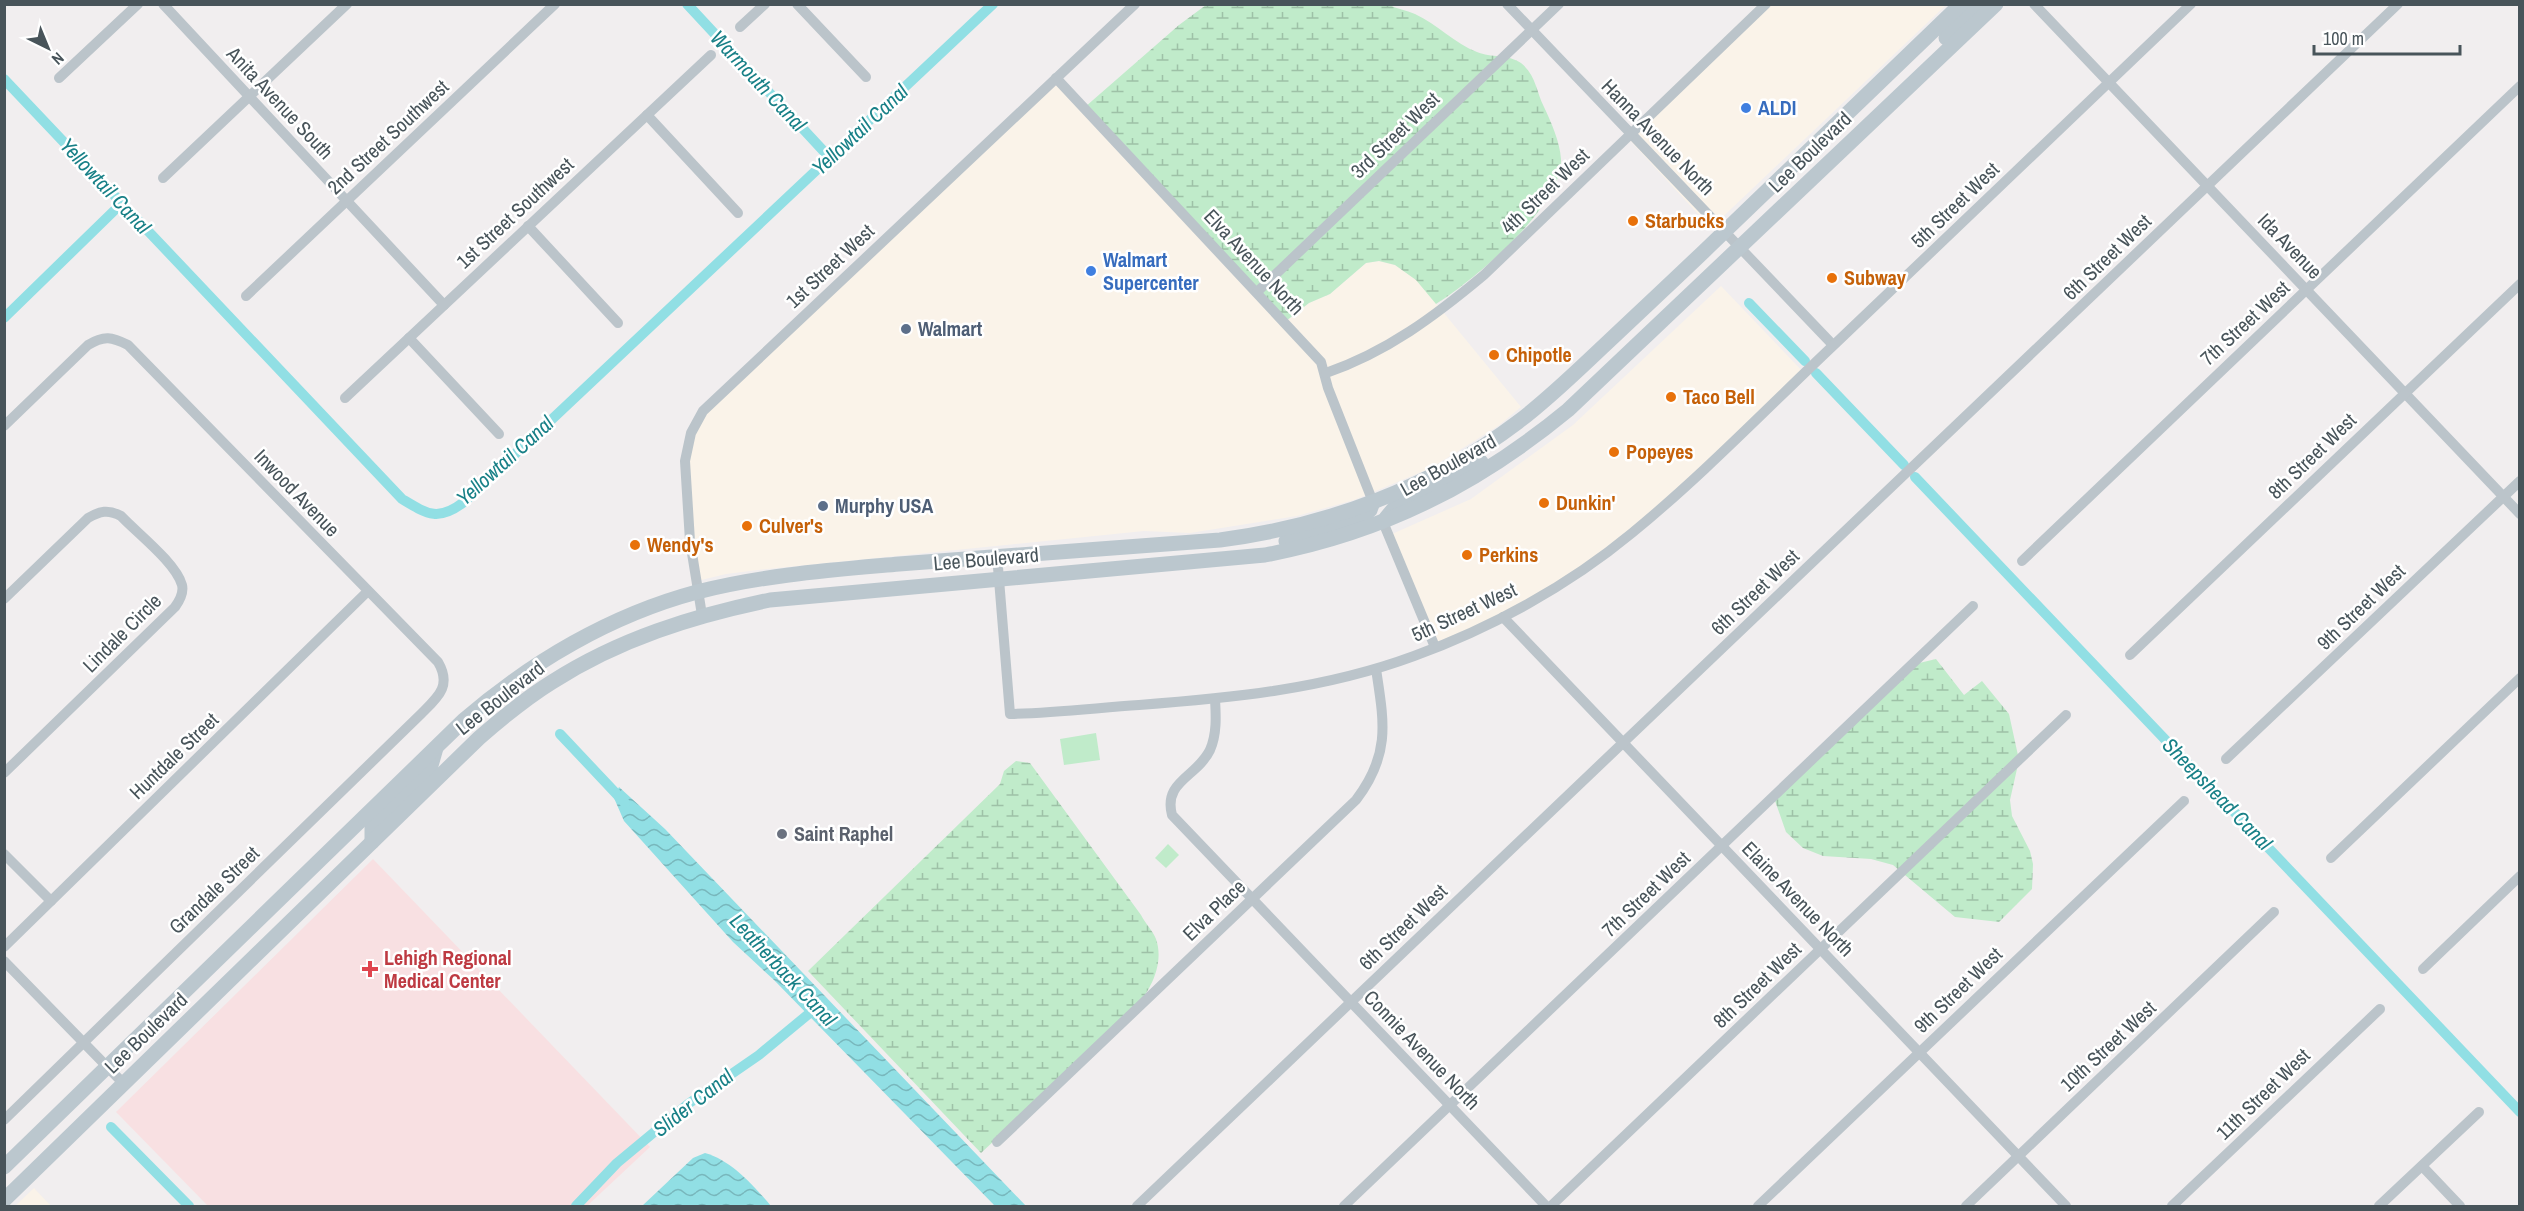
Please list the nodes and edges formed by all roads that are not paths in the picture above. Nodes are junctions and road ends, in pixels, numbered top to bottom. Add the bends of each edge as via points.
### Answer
1 (138, 4) edge
2 (163, 4) edge
3 (347, 4) edge
4 (555, 4) edge
5 (765, 4) edge
6 (797, 4) edge
7 (1135, 4) edge
8 (1508, 4) edge
9 (1559, 4) edge
10 (1766, 4) edge
11 (1961, 4) edge
12 (1980, 4) edge
13 (1996, 4) edge
14 (2034, 4) edge
15 (2191, 4) edge
16 (2398, 4) edge
17 (741, 27) dead end
18 (1532, 30) junction
19 (711, 55) dead end
20 (866, 77) dead end
21 (59, 78) dead end
22 (1056, 78) junction
23 (2109, 83) junction
24 (2520, 86) edge
25 (1905, 90) junction
26 (249, 97) junction
27 (647, 114) junction
28 (1630, 134) junction
29 (162, 178) dead end
30 (2208, 186) junction
31 (347, 201) junction
32 (738, 213) dead end
33 (528, 226) junction
34 (1724, 232) junction
35 (1740, 248) junction
36 (2520, 284) edge
37 (2307, 290) junction
38 (1257, 292) junction
39 (246, 296) dead end
40 (444, 304) junction
41 (618, 322) dead end
42 (409, 338) junction
43 (1833, 345) junction
44 (1326, 373) junction
45 (2404, 393) junction
46 (345, 398) dead end
47 (1527, 415) junction
48 (4, 426) edge
49 (499, 434) dead end
50 (2520, 481) edge
51 (2503, 496) junction
52 (1373, 502) junction
53 (2520, 514) edge
54 (1383, 522) junction
55 (997, 555) junction
56 (1202, 561) junction
57 (2022, 561) dead end
58 (998, 579) junction
59 (368, 591) junction
60 (697, 592) junction
61 (4, 599) edge
62 (1973, 606) dead end
63 (702, 615) junction
64 (1503, 617) junction
65 (1435, 647) junction
66 (2130, 655) dead end
67 (1376, 669) junction
68 (2520, 678) edge
69 (445, 683) joint
70 (1215, 699) junction
71 (2066, 715) dead end
72 (1624, 743) junction
73 (437, 745) junction
74 (2226, 759) dead end
75 (4, 773) edge
76 (2184, 801) dead end
77 (372, 842) junction
78 (1723, 845) junction
79 (4, 854) edge
80 (2331, 858) dead end
81 (2520, 876) edge
82 (1251, 898) junction
83 (51, 901) junction
84 (2274, 912) dead end
85 (4, 946) edge
86 (1821, 949) junction
87 (4, 961) edge
88 (2422, 969) dead end
89 (1351, 1002) junction
90 (2380, 1009) dead end
91 (84, 1042) junction
92 (1919, 1052) junction
93 (107, 1066) junction
94 (124, 1084) junction
95 (1450, 1106) junction
96 (2479, 1112) dead end
97 (4, 1120) edge
98 (997, 1142) dead end
99 (2018, 1156) junction
100 (2422, 1166) junction
101 (4, 1167) edge
102 (4, 1200) edge
103 (1137, 1206) edge
104 (1344, 1206) edge
105 (1546, 1206) edge
106 (1551, 1206) edge
107 (1758, 1206) edge
108 (1966, 1206) edge
109 (2066, 1206) edge
110 (2172, 1206) edge
111 (2379, 1206) edge
112 (2460, 1206) edge

1 - 21 street
2 - 26 street, Anita Avenue South
3 - 26 street
4 - 31 street, 2nd Street Southwest
5 - 17 street
6 - 20 street
7 - 22 street, 1st Street West
8 - 18 street, Hanna Avenue North
9 - 18 street, 3rd Street West
10 - 28 street, 4th Street West
11 - 34 main road, Lee Boulevard
12 - 25 main road via 1909,74
13 - 25 main road, Lee Boulevard
14 - 23 street, Ida Avenue
15 - 23 street, 5th Street West
16 - 30 street, 6th Street West
18 - 28 street, Hanna Avenue North
18 - 38 street, 3rd Street West
19 - 27 street, 1st Street Southwest
22 - 38 street, Elva Avenue North
22 - 60 street, 1st Street West via 703,411 691,433 685,461
23 - 30 street, Ida Avenue
23 - 43 street, 5th Street West
24 - 37 street, 7th Street West
25 - 35 main road, Lee Boulevard
26 - 29 street
26 - 31 street, Anita Avenue South
27 - 32 street
27 - 33 street, 1st Street Southwest
28 - 34 street, Hanna Avenue North
28 - 44 street, 4th Street West via 1442,311 1395,343
30 - 37 street, Ida Avenue
30 - 72 street, 6th Street West
31 - 39 street, 2nd Street Southwest
31 - 40 street, Anita Avenue South
33 - 40 street, 1st Street Southwest
33 - 41 street
34 - 35 street, Hanna Avenue North
34 - 47 main road, Lee Boulevard
35 - 43 street, Hanna Avenue North
35 - 54 main road, Lee Boulevard via 1539,434 1466,483
36 - 45 street, 8th Street West
37 - 45 street, Ida Avenue
37 - 57 street, 7th Street West
38 - 44 street, Elva Avenue North via 1310,348
40 - 42 street, 1st Street Southwest
42 - 46 street, 1st Street Southwest
42 - 49 street
43 - 64 street, 5th Street West via 1630,535
44 - 52 street, Elva Avenue North via 1328,388
45 - 51 street, Ida Avenue
45 - 66 street, 8th Street West
47 - 52 main road, Lee Boulevard via 1455,463
47 - 54 main road via 1518,438 1465,471 1396,506
48 - 59 street, Inwood Avenue via 88,345 99,338 112,337 128,345
50 - 51 street, 9th Street West
51 - 53 street, Ida Avenue
51 - 74 street, 9th Street West
52 - 55 main road, Lee Boulevard via 1318,521 1241,537
52 - 56 main road via 1362,518 1291,540 1212,555
54 - 56 main road, Lee Boulevard via 1296,549
54 - 65 street
55 - 58 street, 5th Street West
55 - 60 main road, Lee Boulevard via 822,571
56 - 58 main road, Lee Boulevard
58 - 63 main road, Lee Boulevard via 779,598
58 - 70 street, 5th Street West via 1010,714
59 - 69 street, Inwood Avenue via 438,662
59 - 83 street, Huntdale Street
60 - 63 street, 1st Street West
60 - 73 main road, Lee Boulevard via 609,626 548,658 488,699
61 - 75 street, Lindale Circle via 88,518 112,511 171,566 182,586 175,607
62 - 78 street, 7th Street West
63 - 77 main road, Lee Boulevard via 625,643 552,681 479,738
64 - 65 street, 5th Street West
64 - 72 street, Elaine Avenue North
65 - 67 street, 5th Street West
67 - 70 street, 5th Street West via 1281,690
67 - 82 street, Elva Place via 1384,728 1382,753 1373,774 1347,809
68 - 80 street
69 - 91 street, Grandale Street via 421,714
70 - 82 street, Connie Avenue North via 1214,740 1209,753 1173,791 1169,802 1172,815
71 - 86 street, 8th Street West
72 - 78 street, Elaine Avenue North
72 - 89 street, 6th Street West
73 - 77 main road via 429,769 372,825
73 - 93 main road, Lee Boulevard
76 - 92 street, 9th Street West
77 - 94 main road, Lee Boulevard
78 - 86 street, Elaine Avenue North
78 - 95 street, 7th Street West
79 - 83 street
81 - 88 street
82 - 89 street, Connie Avenue North
82 - 98 street, Elva Place
83 - 85 street, Huntdale Street
84 - 99 street, 10th Street West
86 - 92 street, Elaine Avenue North
86 - 106 street, 8th Street West
87 - 91 street
89 - 95 street, Connie Avenue North
89 - 103 street, 6th Street West
90 - 110 street, 11th Street West
91 - 93 street
91 - 97 street, Grandale Street
92 - 99 street, Elaine Avenue North
92 - 107 street, 9th Street West
93 - 94 street
93 - 101 main road, Lee Boulevard
94 - 102 main road, Lee Boulevard
95 - 104 street, 7th Street West
95 - 105 street, Connie Avenue North
96 - 100 street
99 - 108 street, 10th Street West
99 - 109 street, Elaine Avenue North
100 - 111 street
100 - 112 street

